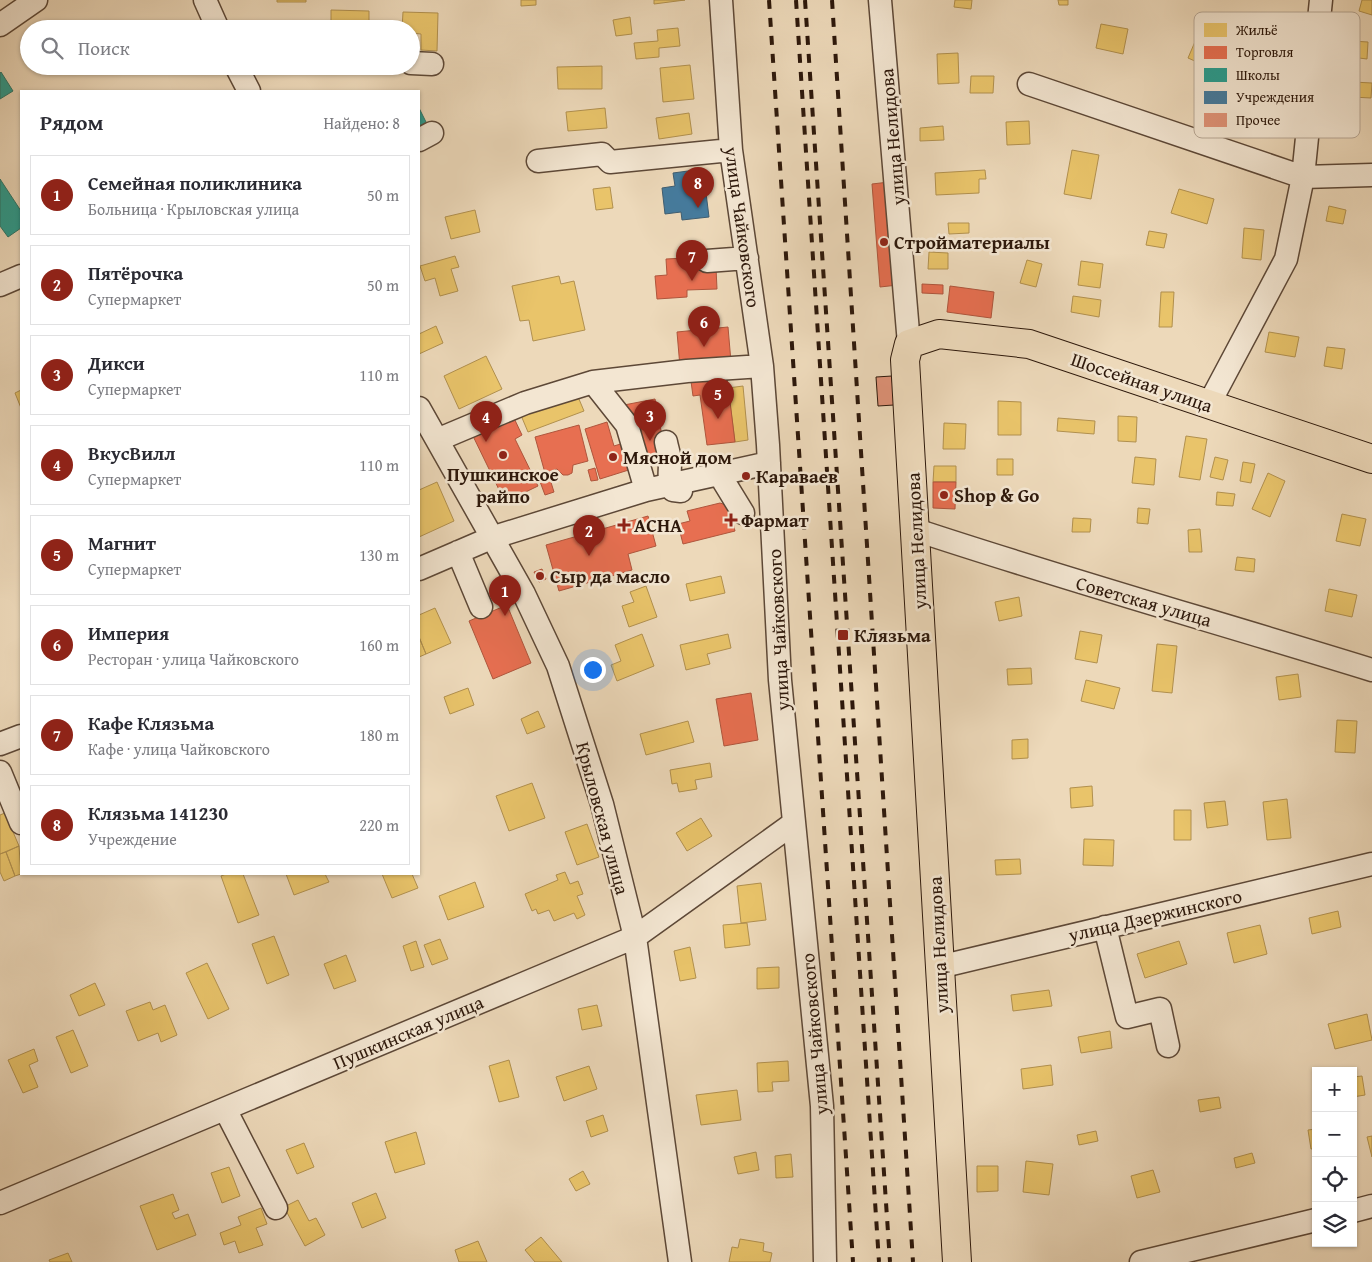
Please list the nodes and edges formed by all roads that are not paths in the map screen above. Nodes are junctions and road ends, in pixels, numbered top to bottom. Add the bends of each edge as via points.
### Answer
1 (36, 0) edge
2 (205, 0) edge
3 (721, 0) edge
4 (880, 0) edge
5 (214, 20) edge
6 (0, 25) edge
7 (241, 75) edge
8 (1029, 84) dead end
9 (248, 90) edge
10 (1307, 138) edge
11 (731, 150) junction
12 (538, 161) dead end
13 (1372, 175) edge
14 (1303, 177) junction
15 (747, 258) junction
16 (708, 261) dead end
17 (20, 276) edge
18 (0, 285) edge
19 (909, 344) junction
20 (762, 366) junction
21 (592, 382) junction
22 (1209, 404) junction
23 (420, 410) edge
24 (437, 440) junction
25 (666, 442) dead end
26 (1372, 459) edge
27 (769, 463) junction
28 (726, 477) junction
29 (670, 483) junction
30 (646, 490) junction
31 (743, 513) dead end
32 (916, 530) junction
33 (491, 538) junction
34 (458, 552) junction
35 (420, 569) edge
36 (481, 607) dead end
37 (1372, 670) edge
38 (20, 736) edge
39 (0, 744) edge
40 (0, 772) edge
41 (20, 822) edge
42 (794, 823) junction
43 (1372, 864) edge
44 (1105, 927) junction
45 (635, 937) junction
46 (939, 967) junction
47 (1168, 1046) dead end
48 (226, 1109) junction
49 (0, 1203) edge
50 (1372, 1206) edge
51 (276, 1208) dead end
52 (1357, 1210) edge
53 (1312, 1221) edge
54 (680, 1262) edge
55 (826, 1262) edge
56 (957, 1262) edge
57 (1141, 1262) edge

1 - 6 street
2 - 5 street
3 - 11 street, улица Чайковского
4 - 19 street, улица Нелидова
7 - 9 street
8 - 14 street
10 - 14 street
11 - 12 street via 610,162 602,154
11 - 15 street, улица Чайковского
13 - 14 street
14 - 22 street via 1286,259
15 - 16 street
15 - 20 street, улица Чайковского
17 - 18 street
19 - 22 main road, Шоссейная улица via 939,334 1029,344
19 - 32 main road, улица Нелидова via 905,360
20 - 21 street
20 - 27 street, улица Чайковского
21 - 24 street via 525,403
21 - 30 street via 627,425
22 - 26 main road, Шоссейная улица
23 - 24 street, Крыловская улица
24 - 33 street, Крыловская улица
25 - 29 street
27 - 28 street
27 - 42 street, улица Чайковского via 780,680
28 - 29 street
28 - 31 street
29 - 30 street
30 - 33 street
32 - 37 street, Советская улица via 1031,568
32 - 46 main road, улица Нелидова
33 - 34 street
33 - 45 street, Крыловская улица via 524,594 558,666 602,804
34 - 35 street
34 - 36 street
38 - 39 street
40 - 41 street
42 - 45 street, Пушкинская улица
42 - 55 street, улица Чайковского via 822,1106
43 - 44 street, улица Дзержинского
44 - 46 street, улица Дзержинского
44 - 47 street via 1127,1017 1160,1009
45 - 48 street, Пушкинская улица
45 - 54 street, Крыловская улица
46 - 56 main road, улица Нелидова
48 - 49 street, Пушкинская улица
48 - 51 street
50 - 52 street
53 - 57 street

